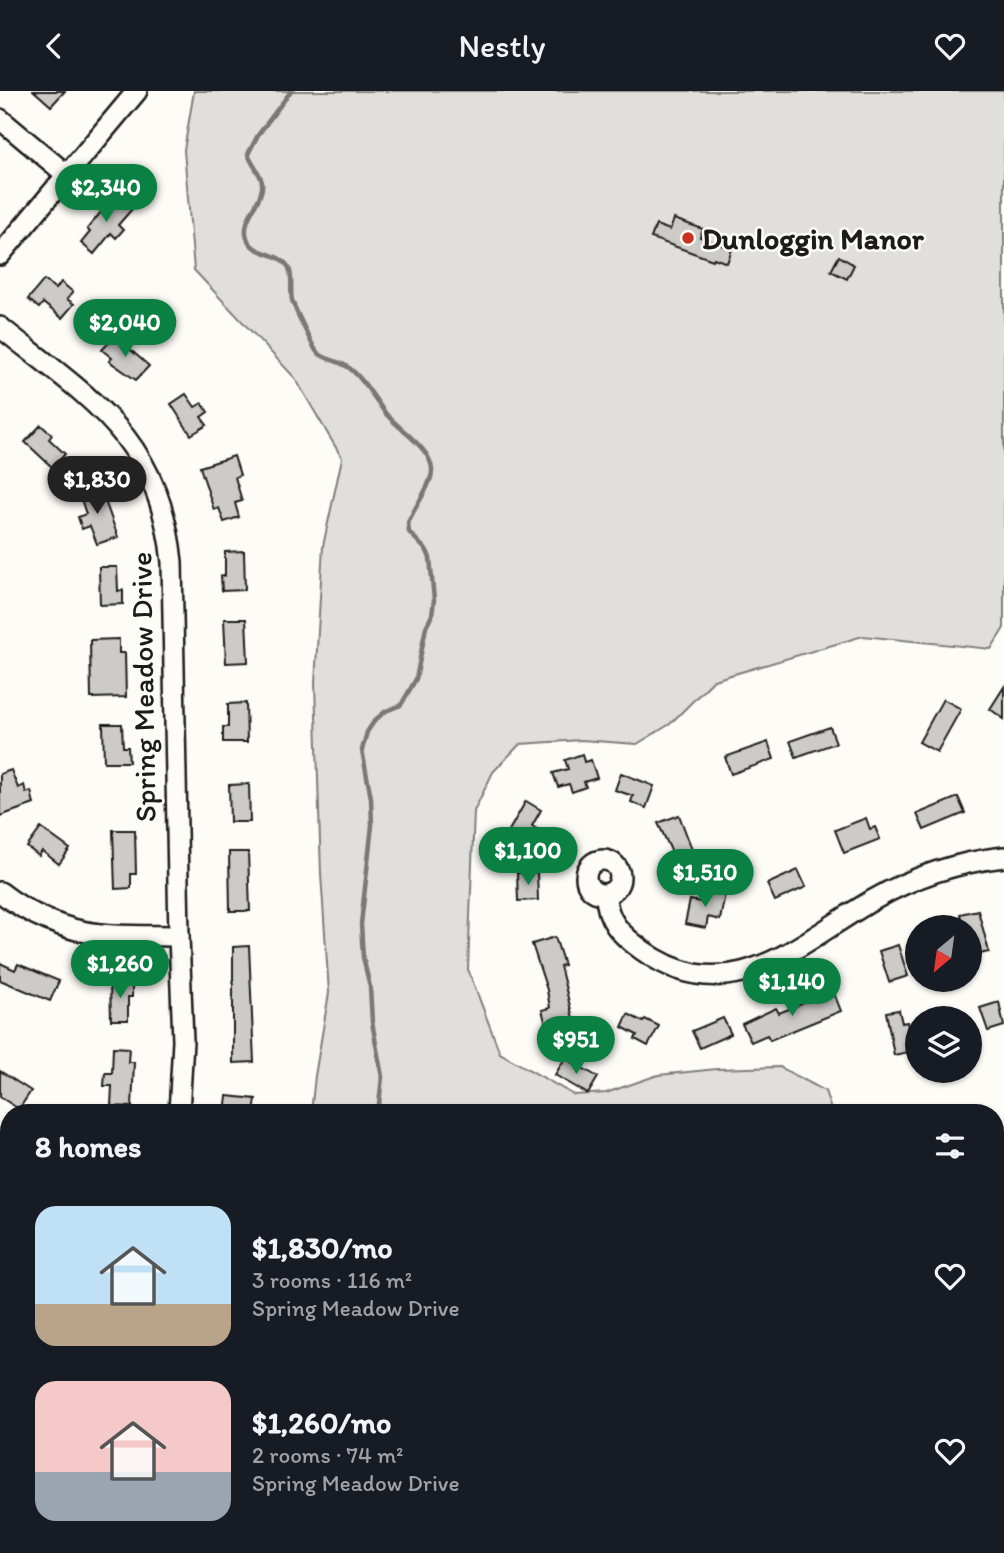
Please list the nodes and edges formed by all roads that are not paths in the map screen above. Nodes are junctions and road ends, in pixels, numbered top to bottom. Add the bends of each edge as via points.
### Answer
1 (137, 91) edge
2 (0, 119) edge
3 (67, 175) junction
4 (0, 255) edge
5 (0, 327) edge
6 (1004, 857) edge
7 (0, 892) edge
8 (606, 894) dead end
9 (179, 936) junction
10 (180, 1104) edge

1 - 3 street
2 - 3 street
3 - 4 street
5 - 9 street, Spring Meadow Drive via 104,411 139,457 162,507 172,562
6 - 8 street via 948,867 909,882 767,966 740,973 688,971 647,954 611,920
7 - 9 street via 38,916 68,927 101,935
9 - 10 street, Spring Meadow Drive via 183,1051

